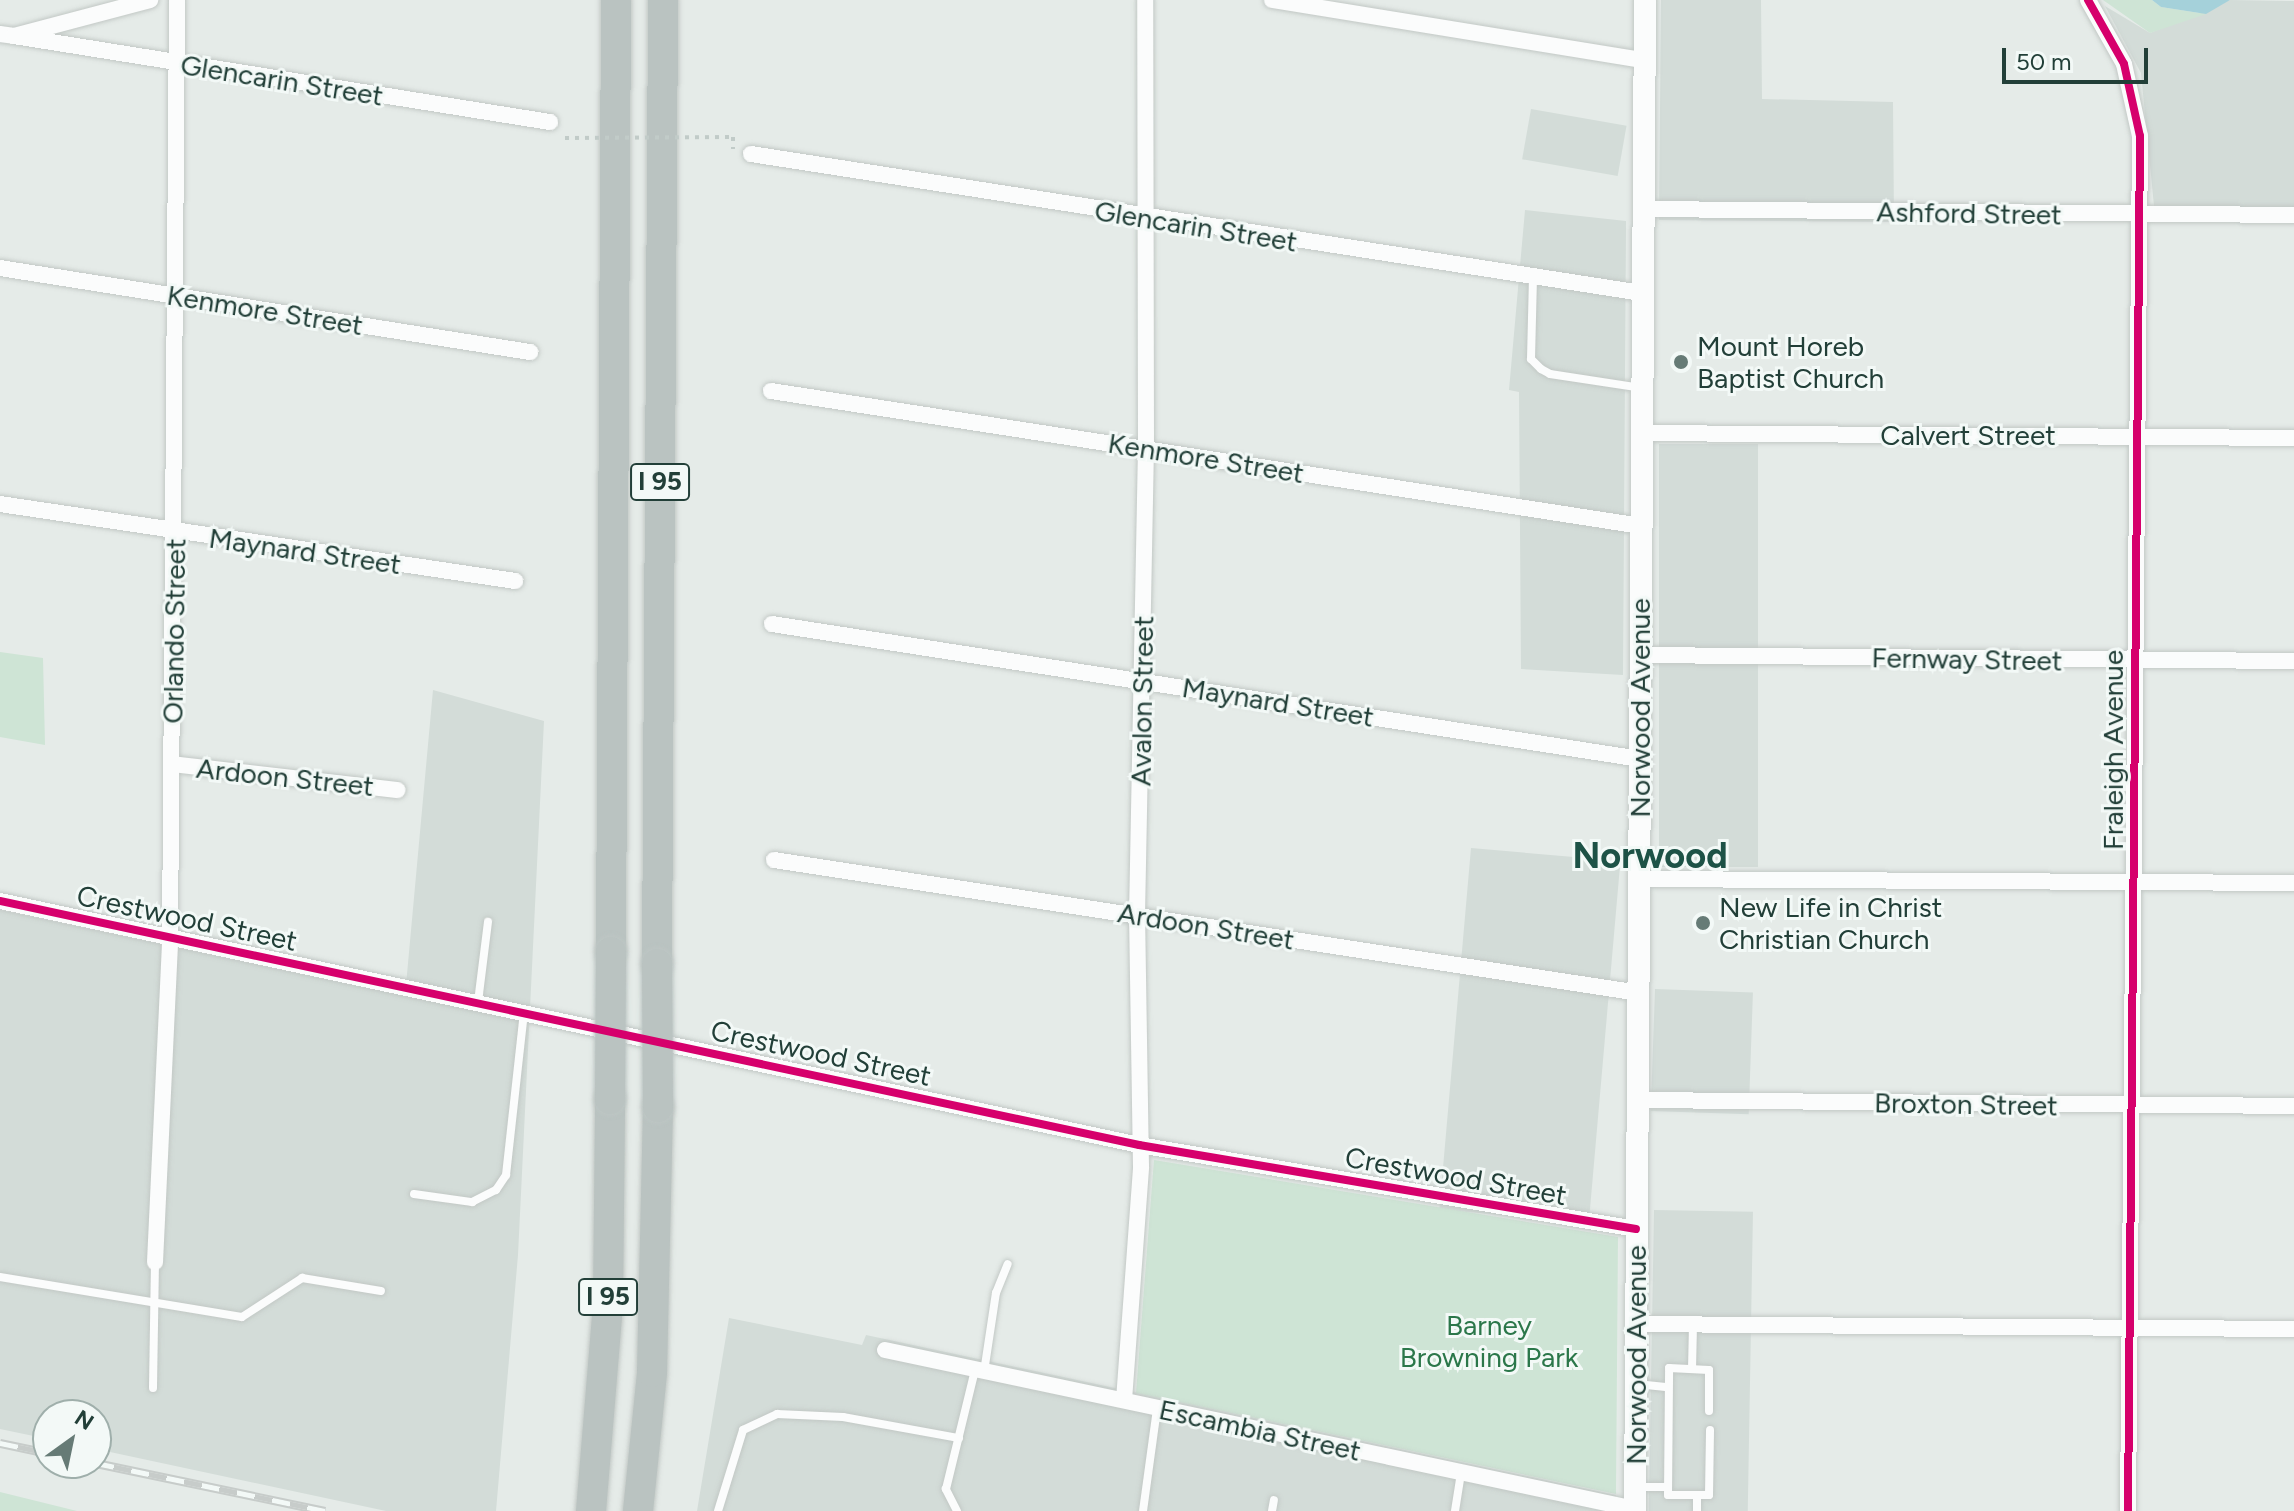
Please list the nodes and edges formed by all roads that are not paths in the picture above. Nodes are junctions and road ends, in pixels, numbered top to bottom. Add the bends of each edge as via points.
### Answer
1 (150, 0) edge
2 (177, 0) edge
3 (616, 0) edge
4 (663, 0) edge
5 (1145, 0) edge
6 (1272, 0) edge
7 (1645, 0) edge
8 (2088, 0) edge
9 (7, 35) edge
10 (1644, 60) junction
11 (178, 64) junction
12 (550, 122) dead end
13 (751, 154) dead end
14 (1644, 209) junction
15 (2142, 215) junction
16 (2294, 215) edge
17 (1144, 219) junction
18 (0, 268) edge
19 (1533, 277) junction
20 (1642, 293) junction
21 (175, 295) junction
22 (530, 352) dead end
23 (1642, 388) junction
24 (771, 391) dead end
25 (1642, 433) junction
26 (2137, 436) junction
27 (2294, 438) edge
28 (1146, 448) junction
29 (0, 504) edge
30 (1641, 526) junction
31 (175, 532) junction
32 (515, 581) dead end
33 (772, 624) dead end
34 (1640, 655) junction
35 (2135, 661) junction
36 (2294, 661) edge
37 (1142, 682) junction
38 (1640, 759) junction
39 (172, 764) junction
40 (398, 790) dead end
41 (774, 860) dead end
42 (1639, 879) junction
43 (2134, 882) junction
44 (2294, 883) edge
45 (0, 901) edge
46 (1137, 916) junction
47 (488, 922) dead end
48 (170, 938) junction
49 (1639, 993) junction
50 (478, 1002) junction
51 (524, 1011) junction
52 (1637, 1100) junction
53 (2132, 1105) junction
54 (2294, 1106) edge
55 (1139, 1145) junction
56 (414, 1194) dead end
57 (1636, 1229) junction
58 (155, 1262) joint
59 (1008, 1264) dead end
60 (0, 1277) edge
61 (381, 1291) dead end
62 (153, 1304) junction
63 (1637, 1324) junction
64 (1693, 1325) junction
65 (2131, 1328) junction
66 (2294, 1329) edge
67 (885, 1350) dead end
68 (1692, 1369) junction
69 (979, 1371) junction
70 (1636, 1384) junction
71 (1668, 1387) junction
72 (153, 1388) dead end
73 (1710, 1398) junction
74 (1698, 1399) dead end
75 (1124, 1400) junction
76 (1157, 1409) junction
77 (1709, 1411) dead end
78 (1698, 1432) dead end
79 (959, 1438) junction
80 (1709, 1458) junction
81 (1697, 1459) dead end
82 (1461, 1473) junction
83 (1668, 1487) junction
84 (1697, 1495) junction
85 (1274, 1500) dead end
86 (592, 1503) edge
87 (1635, 1503) edge
88 (639, 1507) edge
89 (718, 1511) edge
90 (957, 1511) edge
91 (1143, 1511) edge
92 (1272, 1511) edge
93 (1455, 1511) edge
94 (1697, 1511) edge
95 (2128, 1511) edge

1 - 9 street
2 - 11 street, Orlando Street
3 - 86 highway, I 95, bridge via 608,1302
4 - 88 highway, I 95, bridge via 658,1107 652,1372
5 - 17 street, Avalon Street
6 - 10 street
7 - 10 main road, Norwood Avenue
8 - 15 street, Fraleigh Avenue via 2124,64 2136,100
9 - 11 street, Glencarin Street
10 - 14 main road, Norwood Avenue
11 - 12 street, Glencarin Street
11 - 21 street, Orlando Street
13 - 17 street, Glencarin Street
14 - 15 street, Ashford Street
14 - 20 main road, Norwood Avenue
15 - 16 street, Ashford Street
15 - 26 street, Fraleigh Avenue
17 - 19 street, Glencarin Street
17 - 28 street, Avalon Street
18 - 21 street, Kenmore Street
19 - 20 street, Glencarin Street
19 - 23 lane via 1531,359 1550,374
20 - 23 main road, Norwood Avenue
21 - 22 street, Kenmore Street
21 - 31 street, Orlando Street
23 - 25 main road, Norwood Avenue
24 - 28 street, Kenmore Street
25 - 26 street, Calvert Street
25 - 30 main road, Norwood Avenue
26 - 27 street, Calvert Street
26 - 35 street, Fraleigh Avenue
28 - 30 street, Kenmore Street
28 - 37 street, Avalon Street
29 - 31 street, Maynard Street
30 - 34 main road, Norwood Avenue
31 - 32 street, Maynard Street
31 - 39 street, Orlando Street
33 - 37 street, Maynard Street
34 - 35 street, Fernway Street
34 - 38 main road, Norwood Avenue
35 - 36 street, Fernway Street
35 - 43 street, Fraleigh Avenue
37 - 38 street, Maynard Street
37 - 46 street, Avalon Street
38 - 42 main road, Norwood Avenue
39 - 40 street, Ardoon Street
39 - 48 street, Orlando Street
41 - 46 street, Ardoon Street
42 - 43 street
42 - 49 main road, Norwood Avenue
43 - 44 street
43 - 53 street, Fraleigh Avenue
45 - 48 street, Crestwood Street
46 - 49 street, Ardoon Street
46 - 55 street, Avalon Street
47 - 50 lane
48 - 50 street, Crestwood Street
48 - 58 street, Orlando Street
49 - 52 main road, Norwood Avenue
50 - 51 street, Crestwood Street
51 - 55 street, Crestwood Street
51 - 56 lane via 506,1175 496,1190 472,1202
52 - 53 street, Broxton Street
52 - 57 main road, Norwood Avenue
53 - 54 street, Broxton Street
53 - 65 street, Fraleigh Avenue
55 - 57 street, Crestwood Street
55 - 75 street, Avalon Street
57 - 63 main road, Norwood Avenue
58 - 62 lane
59 - 69 lane
60 - 62 lane
61 - 62 lane via 302,1278 242,1317
62 - 72 lane
63 - 64 street
63 - 70 main road, Norwood Avenue
64 - 65 street
64 - 68 lane
65 - 66 street
65 - 95 street, Fraleigh Avenue
67 - 69 street, Escambia Street
68 - 71 lane via 1669,1368
68 - 73 lane via 1709,1370
69 - 75 street, Escambia Street
69 - 79 lane
70 - 71 lane
70 - 87 main road, Norwood Avenue
71 - 83 lane
73 - 74 lane
73 - 77 lane
75 - 76 street, Escambia Street
76 - 82 street, Escambia Street
76 - 91 lane
78 - 80 lane via 1710,1432
79 - 89 lane via 843,1417 777,1414 743,1430
79 - 90 lane via 946,1489
80 - 81 lane
80 - 84 lane via 1709,1495
82 - 87 street, Escambia Street
82 - 93 lane
83 - 84 lane via 1668,1495
83 - 87 lane
84 - 94 lane
85 - 92 lane

